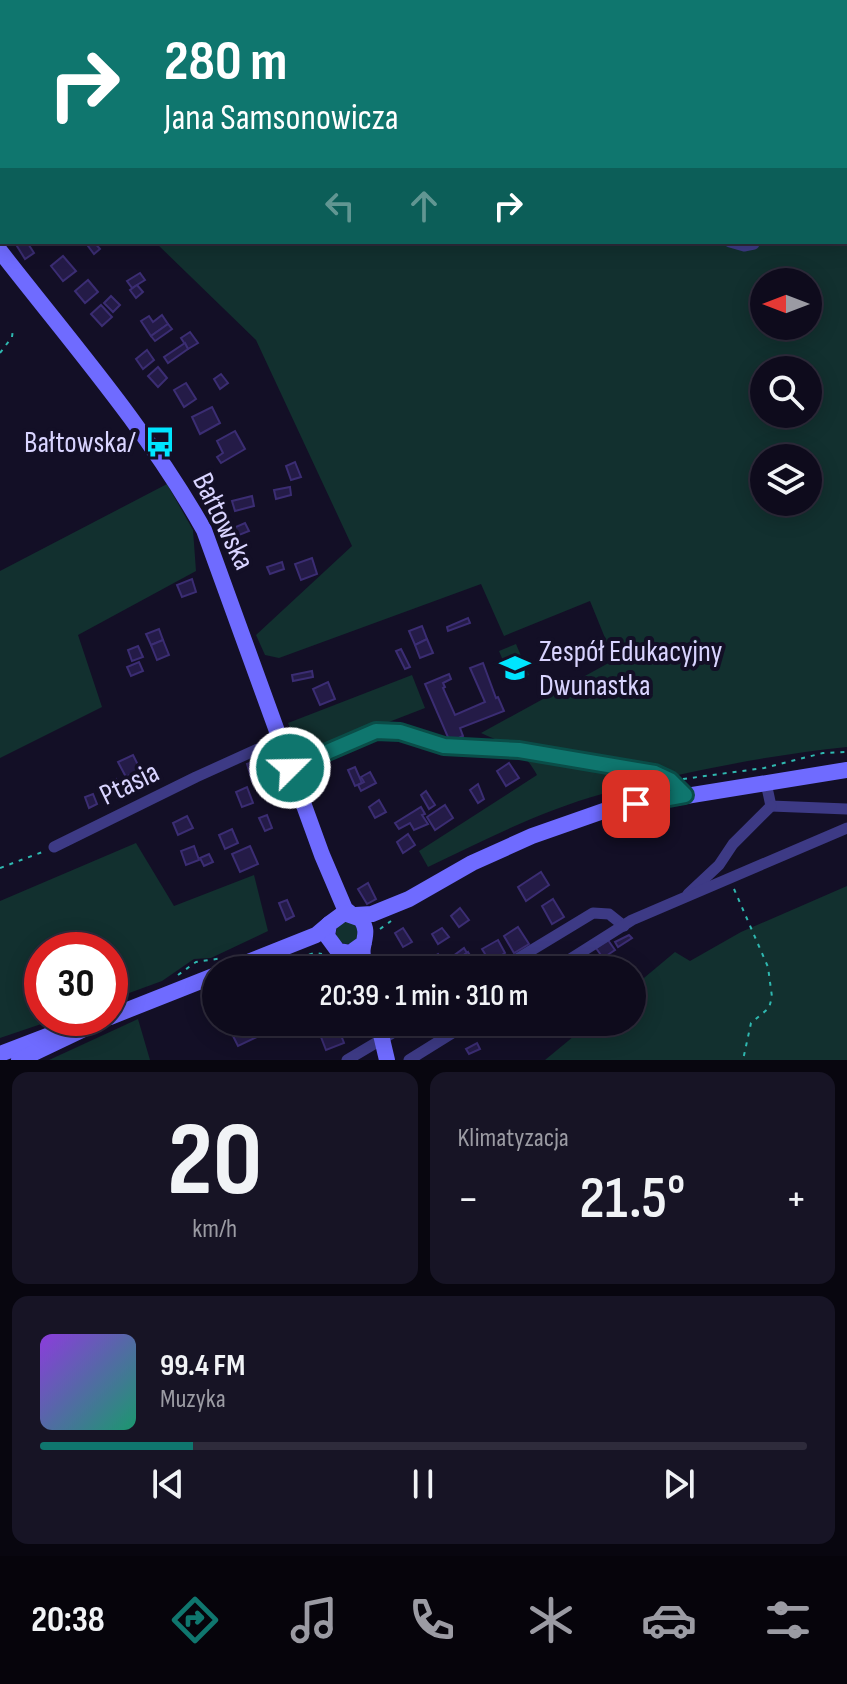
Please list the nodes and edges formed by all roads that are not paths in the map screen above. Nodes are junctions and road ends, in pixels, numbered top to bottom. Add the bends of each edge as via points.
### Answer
1 (737, 244) edge
2 (754, 244) dead end
3 (0, 251) edge
4 (280, 739) junction
5 (290, 768) junction
6 (847, 770) edge
7 (766, 783) junction
8 (685, 795) junction
9 (771, 806) junction
10 (847, 809) edge
11 (847, 828) edge
12 (54, 847) road end
13 (322, 855) junction
14 (409, 899) junction
15 (677, 900) junction
16 (353, 914) junction
17 (331, 921) junction
18 (624, 926) junction
19 (371, 935) junction
20 (280, 950) junction
21 (339, 950) junction
22 (264, 956) edge
23 (345, 956) edge
24 (362, 956) edge
25 (522, 956) edge
26 (576, 956) edge
27 (202, 980) edge
28 (128, 1009) edge
29 (47, 1036) edge
30 (73, 1036) edge
31 (381, 1036) edge
32 (388, 1036) edge
33 (448, 1036) edge
34 (382, 1040) junction
35 (0, 1054) edge
36 (19, 1060) edge
37 (347, 1060) edge
38 (387, 1060) edge
39 (409, 1060) edge

1 - 2 street
3 - 4 main road, Bałtowska via 182,490 204,530
4 - 5 main road, Bałtowska
4 - 12 street, Ptasia
5 - 8 street via 376,731 400,732 444,746 519,750 655,773
5 - 13 main road, Bałtowska
6 - 7 main road
7 - 8 main road
7 - 9 street
8 - 14 main road via 612,808 532,836
9 - 10 street
9 - 15 street via 719,865
11 - 15 street
13 - 16 main road, Bałtowska via 345,909
13 - 17 main road, Bałtowska
14 - 16 main road via 372,914
14 - 19 main road via 370,929
15 - 18 street
16 - 17 main road
16 - 19 main road
17 - 20 main road via 316,935
17 - 21 main road via 327,936
18 - 25 street via 609,914 593,913
18 - 26 street
19 - 21 main road via 356,951
19 - 24 main road
20 - 21 main road
20 - 22 main road
21 - 23 main road
27 - 28 main road
29 - 35 main road
30 - 36 main road
31 - 34 main road
32 - 34 street
33 - 39 street
34 - 37 street
34 - 38 main road

